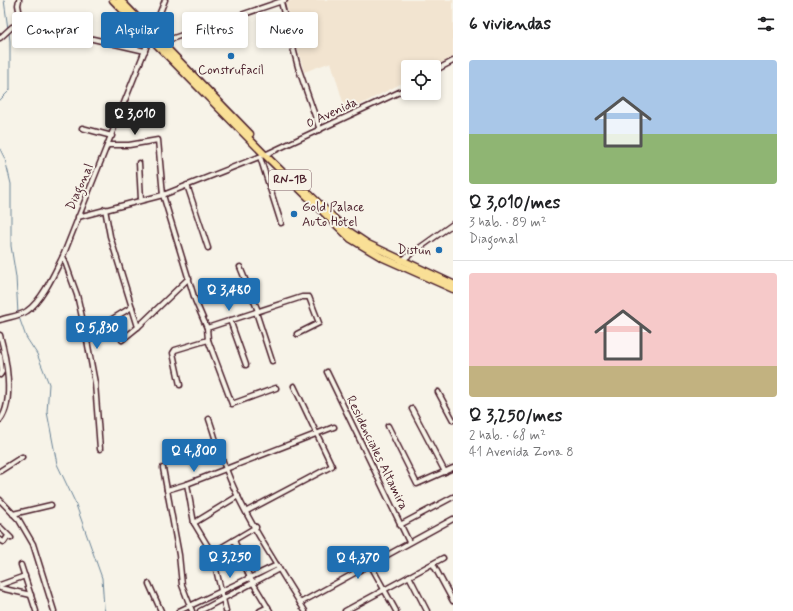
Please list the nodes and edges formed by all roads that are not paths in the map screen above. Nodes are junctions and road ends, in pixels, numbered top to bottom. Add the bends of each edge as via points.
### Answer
1 (19, 0) edge
2 (114, 0) edge
3 (120, 0) edge
4 (164, 0) edge
5 (283, 1) edge
6 (276, 2) edge
7 (20, 12) edge
8 (127, 12) edge
9 (131, 12) edge
10 (160, 12) edge
11 (12, 27) edge
12 (1, 37) edge
13 (174, 38) edge
14 (93, 39) edge
15 (146, 48) edge
16 (164, 48) edge
17 (167, 48) edge
18 (144, 51) junction
19 (453, 61) edge
20 (441, 67) edge
21 (401, 91) edge
22 (82, 128) dead end
23 (320, 130) junction
24 (112, 136) junction
25 (109, 145) junction
26 (265, 155) junction
27 (139, 163) dead end
28 (187, 185) junction
29 (163, 195) junction
30 (141, 200) junction
31 (105, 209) junction
32 (78, 217) junction
33 (281, 224) dead end
34 (453, 224) edge
35 (208, 248) dead end
36 (63, 256) junction
37 (401, 261) junction
38 (240, 267) dead end
39 (189, 278) junction
40 (453, 284) edge
41 (453, 289) edge
42 (132, 307) junction
43 (257, 311) junction
44 (0, 320) edge
45 (230, 320) junction
46 (138, 327) junction
47 (207, 328) junction
48 (297, 334) dead end
49 (0, 335) edge
50 (86, 335) junction
51 (122, 340) dead end
52 (208, 340) junction
53 (0, 355) edge
54 (272, 361) dead end
55 (246, 365) dead end
56 (327, 372) dead end
57 (0, 375) edge
58 (180, 385) dead end
59 (294, 386) dead end
60 (276, 388) dead end
61 (438, 392) dead end
62 (412, 409) dead end
63 (209, 419) dead end
64 (0, 420) edge
65 (453, 420) edge
66 (388, 426) dead end
67 (334, 427) dead end
68 (317, 433) junction
69 (100, 449) dead end
70 (22, 458) dead end
71 (163, 468) dead end
72 (453, 468) edge
73 (226, 469) junction
74 (0, 471) edge
75 (445, 472) junction
76 (187, 484) junction
77 (167, 490) junction
78 (238, 496) junction
79 (453, 497) edge
80 (0, 500) edge
81 (51, 505) dead end
82 (246, 511) junction
83 (13, 514) junction
84 (453, 519) edge
85 (194, 523) junction
86 (400, 525) junction
87 (0, 527) edge
88 (256, 527) junction
89 (4, 532) junction
90 (0, 539) edge
91 (234, 540) junction
92 (409, 542) junction
93 (212, 553) junction
94 (443, 558) dead end
95 (370, 564) junction
96 (433, 564) junction
97 (21, 565) dead end
98 (278, 567) junction
99 (25, 576) junction
100 (409, 576) junction
101 (250, 578) junction
102 (149, 584) dead end
103 (253, 584) junction
104 (0, 586) edge
105 (385, 589) junction
106 (220, 593) junction
107 (31, 595) junction
108 (222, 599) junction
109 (453, 601) edge
110 (300, 603) junction
111 (33, 604) junction
112 (192, 609) edge
113 (269, 609) edge
114 (32, 611) edge
115 (36, 611) edge
116 (54, 611) edge
117 (161, 611) edge
118 (179, 611) edge
119 (200, 611) edge
120 (226, 611) edge
121 (260, 611) edge
122 (305, 611) edge
123 (345, 611) edge
124 (396, 611) edge
125 (427, 611) edge

1 - 7 street
2 - 8 highway, RN-1B
3 - 9 highway, RN-1B
4 - 10 street, Diagonal
5 - 6 street
5 - 23 street via 298,66
6 - 13 street
11 - 12 street
14 - 18 street
15 - 18 street, Diagonal
16 - 26 highway, RN-1B
17 - 26 highway, RN-1B
18 - 24 street, Diagonal
19 - 20 street
21 - 23 street, 0 Avenida
22 - 24 street
23 - 26 street, 0 Avenida
24 - 25 street, Diagonal
25 - 29 street via 129,146 158,140
25 - 32 street, Diagonal
26 - 28 street, 0 Avenida
26 - 33 street
26 - 37 highway, RN-1B via 344,228
26 - 41 highway, RN-1B via 351,239 381,257
27 - 30 street
28 - 29 street, 0 Avenida
28 - 35 street
29 - 30 street, 0 Avenida
29 - 39 street
30 - 31 street, 0 Avenida
31 - 32 street, 0 Avenida
31 - 42 street via 110,236
32 - 36 street, Diagonal
34 - 37 street
36 - 44 street, Diagonal via 36,302 24,312
36 - 50 street via 77,295
37 - 40 highway, RN-1B
38 - 43 street
39 - 46 street
39 - 47 street
42 - 46 street
42 - 50 street
43 - 45 street
43 - 48 street via 309,297 319,323
43 - 54 street
45 - 47 street
45 - 55 street
46 - 51 street
47 - 52 street
49 - 64 street via 5,353 8,393 7,406
50 - 69 street via 95,384
52 - 58 street via 175,350 173,353
52 - 60 street via 232,404
53 - 57 street
56 - 86 street, Residenciales Altamira
59 - 68 street
61 - 65 street
62 - 75 street
63 - 73 street
66 - 75 street via 417,484
67 - 68 street
68 - 73 street
68 - 82 street via 332,464 331,468
70 - 74 street
71 - 77 street
72 - 75 street
73 - 76 street
73 - 78 street
76 - 77 street
76 - 85 street
77 - 112 street via 180,555 182,585
78 - 82 street
78 - 85 street
79 - 86 street
80 - 83 street
81 - 83 street
82 - 88 street
83 - 116 street via 33,544
84 - 92 street
85 - 93 street
86 - 92 street, Residenciales Altamira
87 - 89 street
88 - 91 street
88 - 98 street
89 - 90 street
89 - 90 street via 9,537 4,542
91 - 93 street
91 - 101 street
92 - 95 street
93 - 106 street
94 - 96 street
95 - 105 street
95 - 110 street
96 - 100 street
96 - 109 street
97 - 99 street
98 - 101 street
98 - 103 street
98 - 110 street
99 - 104 street
99 - 107 street
100 - 105 street
100 - 125 street
101 - 103 street
101 - 106 street
102 - 117 street
103 - 108 street
103 - 113 street
104 - 107 street
105 - 123 street
105 - 124 street
106 - 108 street
106 - 112 street
107 - 111 street
108 - 119 street
108 - 120 street
110 - 122 street
111 - 114 street
111 - 115 street
112 - 118 street
113 - 121 street

